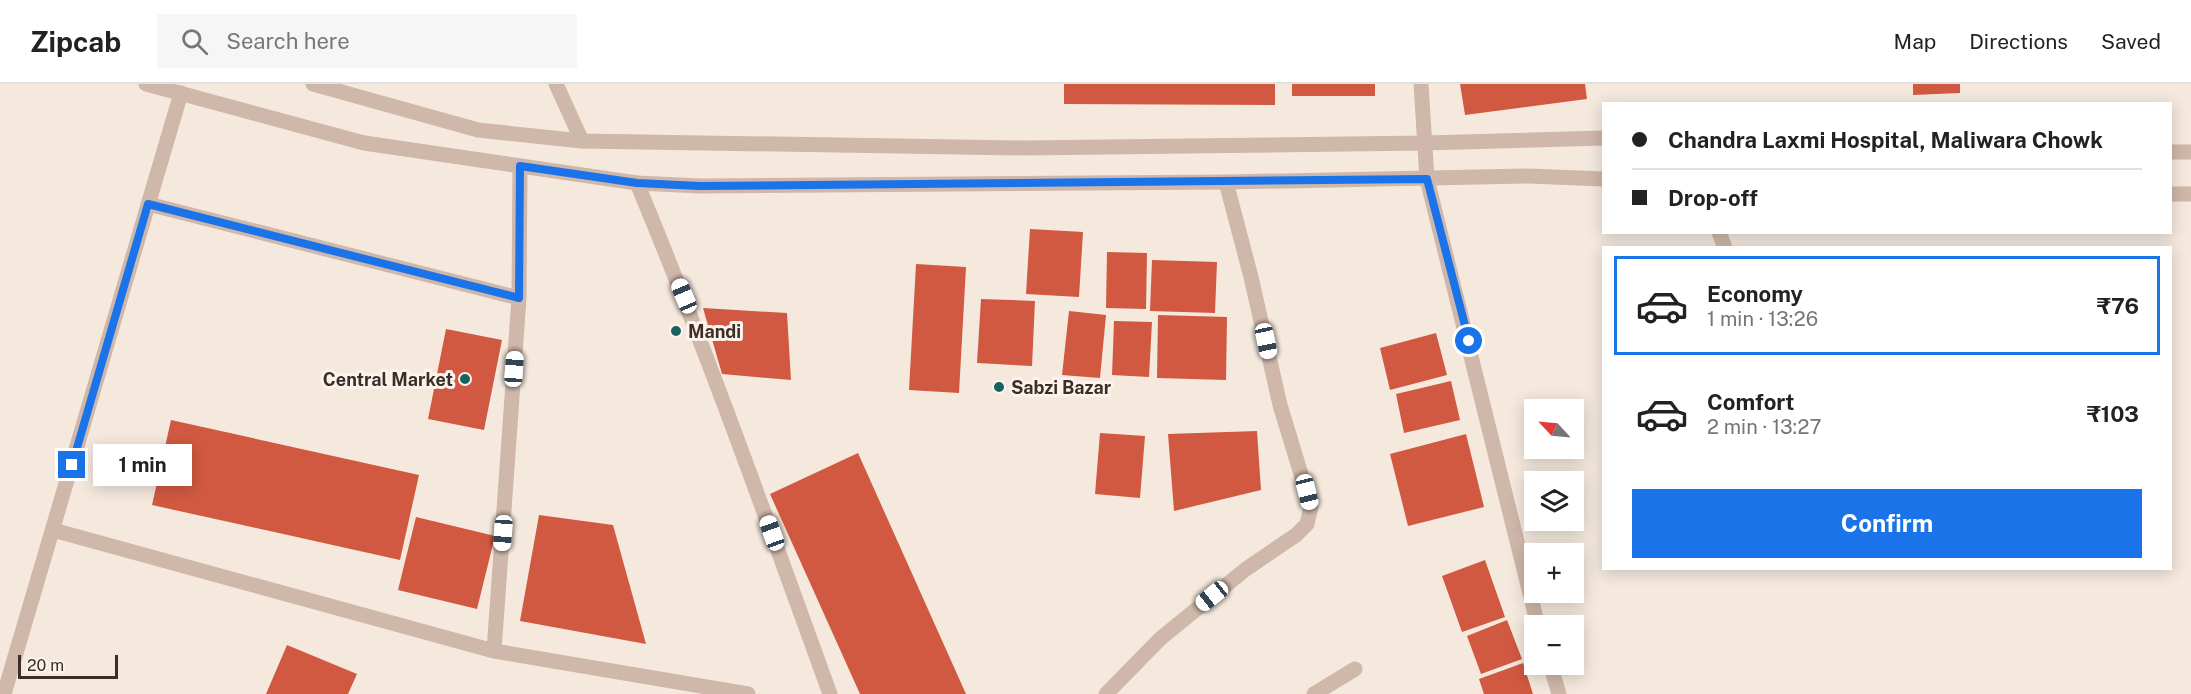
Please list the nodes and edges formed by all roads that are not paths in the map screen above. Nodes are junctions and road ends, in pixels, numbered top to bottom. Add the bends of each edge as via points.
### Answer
1 (146, 84) edge
2 (313, 84) edge
3 (556, 84) edge
4 (1421, 84) edge
5 (181, 93) junction
6 (1602, 138) edge
7 (582, 141) junction
8 (1425, 143) junction
9 (2172, 152) edge
10 (2191, 152) edge
11 (520, 166) junction
12 (1427, 179) junction
13 (1602, 179) edge
14 (1226, 182) junction
15 (637, 183) junction
16 (2172, 194) edge
17 (2191, 194) edge
18 (148, 204) junction
19 (519, 298) junction
20 (53, 530) junction
21 (1535, 615) edge
22 (494, 651) junction
23 (1355, 669) dead end
24 (1553, 675) edge
25 (4, 694) edge
26 (748, 694) edge
27 (830, 694) edge
28 (1106, 694) edge
29 (1314, 694) edge
30 (1559, 694) edge

1 - 5 street
2 - 7 street via 478,130
3 - 7 street
4 - 8 street
5 - 11 street via 364,143
5 - 18 street
6 - 8 street
7 - 8 street via 1024,148
8 - 12 street
9 - 10 street
11 - 15 street
11 - 19 street
12 - 13 street
12 - 14 street
12 - 21 street
14 - 15 street via 712,186
14 - 28 street via 1280,405 1311,507 1307,524 1296,535 1246,569 1170,631
15 - 27 street via 729,415
16 - 17 street
18 - 19 street
18 - 20 street
19 - 22 street
20 - 22 street
20 - 25 street
22 - 26 street
23 - 29 street
24 - 30 street

